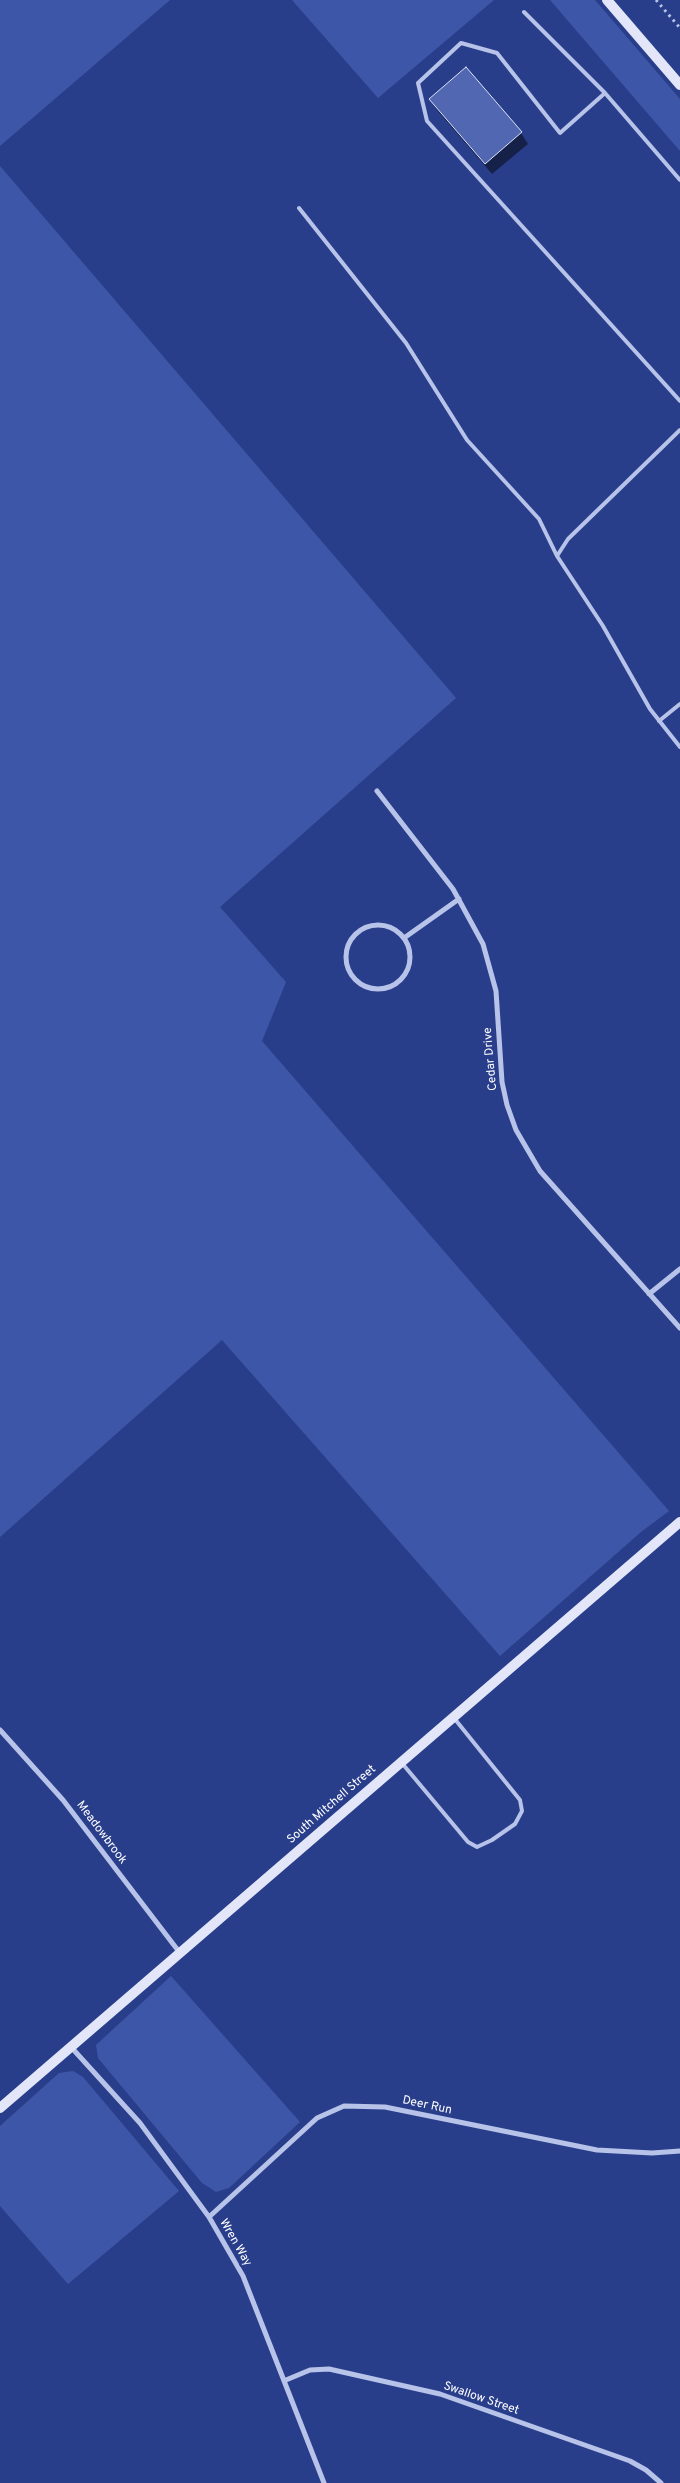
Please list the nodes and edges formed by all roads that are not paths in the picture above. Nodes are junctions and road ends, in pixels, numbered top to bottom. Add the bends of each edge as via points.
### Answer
1 (607, 0) edge
2 (524, 12) dead end
3 (680, 84) edge
4 (605, 93) junction
5 (680, 180) edge
6 (299, 208) dead end
7 (680, 401) edge
8 (680, 430) edge
9 (557, 556) junction
10 (680, 704) edge
11 (659, 721) junction
12 (680, 748) edge
13 (377, 791) dead end
14 (460, 900) junction
15 (404, 938) junction
16 (680, 1268) edge
17 (649, 1294) junction
18 (680, 1328) edge
19 (680, 1522) edge
20 (453, 1718) junction
21 (0, 1730) edge
22 (401, 1762) junction
23 (180, 1953) junction
24 (70, 2047) junction
25 (0, 2108) edge
26 (680, 2151) edge
27 (209, 2217) junction
28 (286, 2380) junction
29 (324, 2483) edge
30 (661, 2483) edge

1 - 3 street
2 - 4 lane
4 - 5 lane
4 - 7 lane via 560,133 497,53 461,43 418,83 427,121
6 - 9 lane via 406,343 467,440 539,519
8 - 9 lane via 568,539
9 - 11 lane
10 - 11 lane
11 - 12 lane
13 - 14 street, Cedar Drive
14 - 15 street
14 - 17 street, Cedar Drive via 482,944 496,991 502,1082 516,1130 540,1171
15 - 15 street via 387,926 366,927 357,932 346,950 349,971 364,986 379,989 395,985 408,969 409,948
16 - 17 street
17 - 18 street, Cedar Drive
19 - 20 street, South Mitchell Street
20 - 22 street, South Mitchell Street
20 - 22 lane via 520,1800 522,1811 515,1824 477,1847 468,1842
21 - 23 street, Meadowbrook via 63,1800
22 - 23 street, South Mitchell Street
23 - 24 street, South Mitchell Street
24 - 25 street, South Mitchell Street
24 - 27 street, Wren Way via 140,2123
26 - 27 street, Deer Run via 597,2150 385,2107 344,2106 317,2118
27 - 28 street, Wren Way via 243,2276
28 - 29 street, Wren Way
28 - 30 street, Swallow Street via 310,2370 329,2369 440,2394 630,2462

